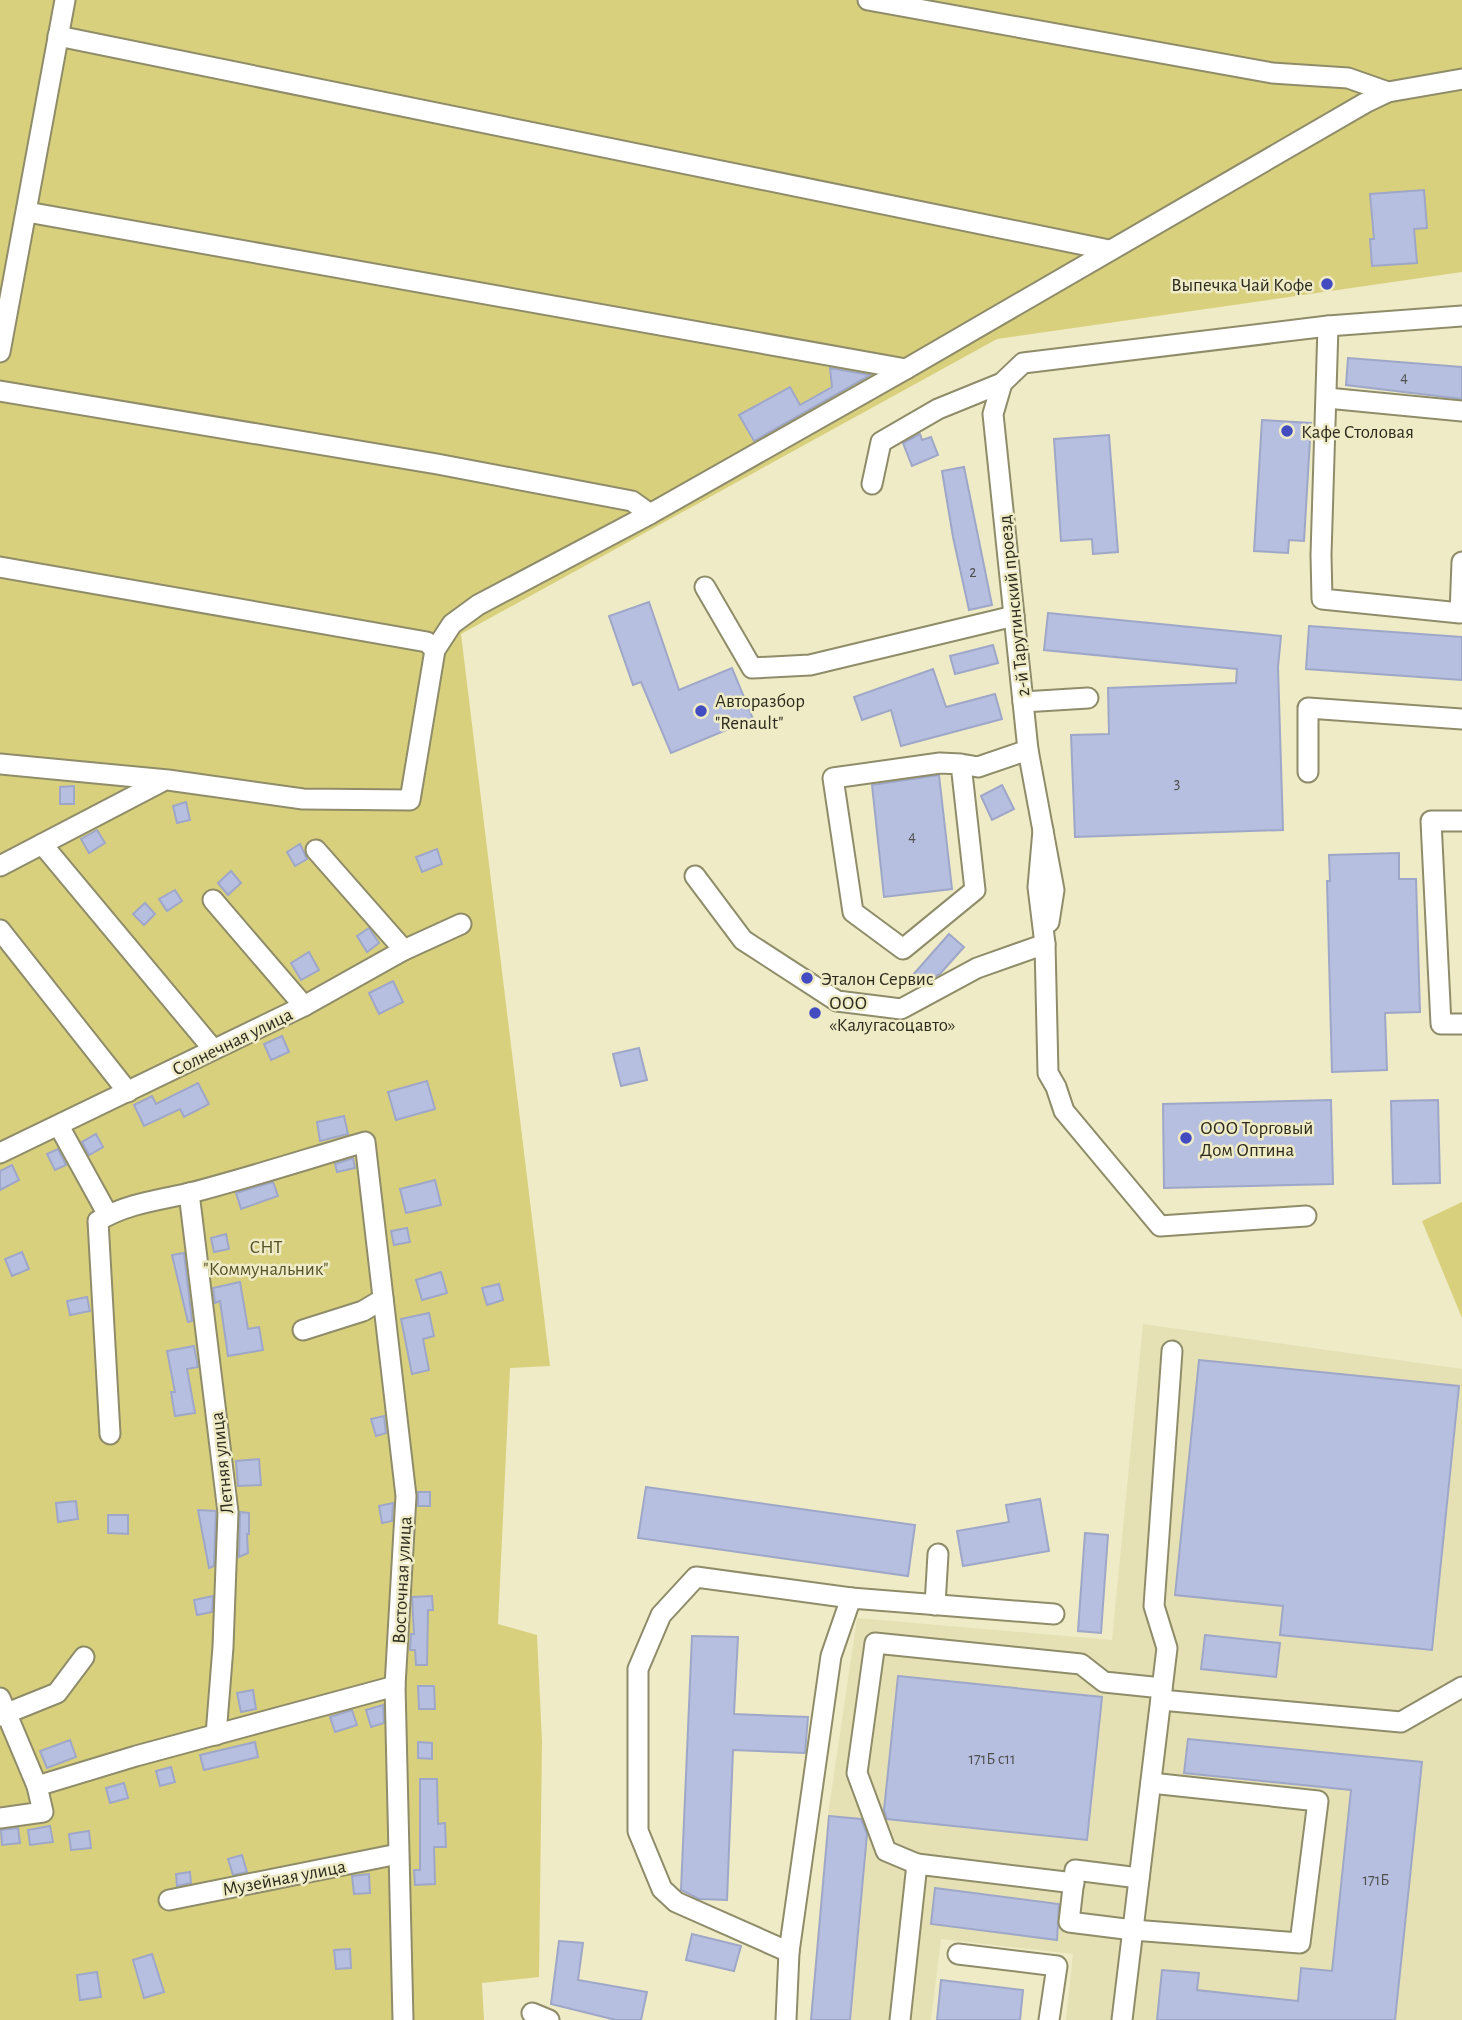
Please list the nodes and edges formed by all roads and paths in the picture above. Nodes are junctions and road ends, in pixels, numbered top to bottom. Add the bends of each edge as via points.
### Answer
1 (65, 0) edge
2 (868, 0) edge
3 (58, 36) junction
4 (1462, 79) edge
5 (1388, 92) junction
6 (27, 212) junction
7 (1110, 250) junction
8 (1462, 316) edge
9 (1328, 326) junction
10 (0, 352) edge
11 (906, 369) junction
12 (1002, 383) junction
13 (0, 391) edge
14 (1327, 398) junction
15 (1462, 411) edge
16 (872, 484) dead end
17 (650, 514) junction
18 (1462, 562) edge
19 (0, 567) edge
20 (705, 587) dead end
21 (1461, 613) edge
22 (1014, 616) junction
23 (435, 650) junction
24 (1088, 698) dead end
25 (1023, 702) junction
26 (1462, 719) edge
27 (1028, 750) junction
28 (0, 764) edge
29 (961, 764) junction
30 (1308, 772) dead end
31 (161, 782) dead end
32 (1462, 821) edge
33 (42, 844) junction
34 (316, 850) dead end
35 (0, 866) edge
36 (695, 876) dead end
37 (213, 901) dead end
38 (461, 924) dead end
39 (0, 930) edge
40 (1045, 944) junction
41 (404, 950) junction
42 (304, 1006) junction
43 (1462, 1024) edge
44 (213, 1049) junction
45 (128, 1092) junction
46 (59, 1126) junction
47 (0, 1153) edge
48 (190, 1193) junction
49 (108, 1215) junction
50 (1307, 1216) dead end
51 (383, 1299) junction
52 (303, 1330) dead end
53 (1172, 1351) dead end
54 (110, 1434) dead end
55 (937, 1554) dead end
56 (851, 1598) junction
57 (935, 1605) junction
58 (1054, 1614) dead end
59 (84, 1657) dead end
60 (395, 1686) junction
61 (1462, 1687) edge
62 (1161, 1694) junction
63 (2, 1709) edge
64 (216, 1735) junction
65 (1151, 1783) junction
66 (37, 1786) junction
67 (0, 1818) edge
68 (398, 1854) junction
69 (917, 1864) junction
70 (1139, 1878) junction
71 (1074, 1883) junction
72 (169, 1900) dead end
73 (1133, 1930) junction
74 (789, 1952) junction
75 (958, 1954) dead end
76 (403, 2020) edge
77 (786, 2020) edge
78 (900, 2020) edge
79 (1049, 2020) edge
80 (1122, 2020) edge

1 - 3 street
2 - 5 street via 1272,73 1348,78
3 - 6 street
3 - 7 street
4 - 5 street
5 - 7 street
6 - 10 street
6 - 11 street
7 - 11 street
8 - 9 street
9 - 12 street via 1023,363
9 - 14 street
11 - 17 street
12 - 16 street via 938,408 881,442
12 - 22 street, 2-й Тарутинский проезд via 993,414
13 - 17 street via 463,469 632,501
14 - 15 street
14 - 21 street via 1322,599
17 - 23 street via 478,605 452,624
18 - 21 street
19 - 23 street via 427,642
20 - 22 street via 752,668 810,665
22 - 25 street, 2-й Тарутинский проезд
23 - 28 street via 410,800 303,799
24 - 25 street
25 - 27 street, 2-й Тарутинский проезд
26 - 30 street via 1308,708
27 - 29 street via 978,767
27 - 40 street, 2-й Тарутинский проезд via 1054,890
29 - 29 street via 833,778 853,912 903,949 975,890
31 - 33 street
32 - 43 street via 1431,821 1441,1024
33 - 35 street
33 - 44 street
34 - 41 street
36 - 40 street via 743,940 837,1001 901,1009 977,968
37 - 42 street
38 - 41 street, Солнечная улица
39 - 45 street
40 - 50 street, 2-й Тарутинский проезд via 1048,1073 1064,1111 1160,1226
41 - 42 street, Солнечная улица
42 - 44 street, Солнечная улица
44 - 45 street, Солнечная улица
45 - 46 street, Солнечная улица
46 - 47 street, Солнечная улица
46 - 49 street
48 - 49 street
48 - 51 street, Восточная улица via 365,1142
48 - 64 street, Летняя улица via 228,1513
49 - 54 street via 98,1221
51 - 52 street via 363,1311
51 - 60 street, Восточная улица via 406,1496
53 - 62 street via 1154,1606 1167,1648
55 - 57 street
56 - 57 street
56 - 74 street via 831,1656
56 - 74 street via 696,1577 661,1615 638,1669 638,1831 662,1889 676,1902
57 - 58 street
59 - 63 street via 57,1693
60 - 64 street
60 - 68 street, Восточная улица
61 - 62 street via 1401,1722
62 - 65 street
62 - 69 street via 1104,1682 1081,1664 875,1643 857,1773 886,1851
63 - 66 street
64 - 66 street
65 - 70 street
65 - 73 street via 1318,1801 1300,1942
66 - 67 street via 43,1812
68 - 72 street, Музейная улица
68 - 76 street, Восточная улица
69 - 71 street
69 - 78 street
70 - 71 street via 1075,1870
70 - 73 street
71 - 73 street via 1069,1922
73 - 80 street
74 - 77 street
75 - 79 street via 1057,1966

